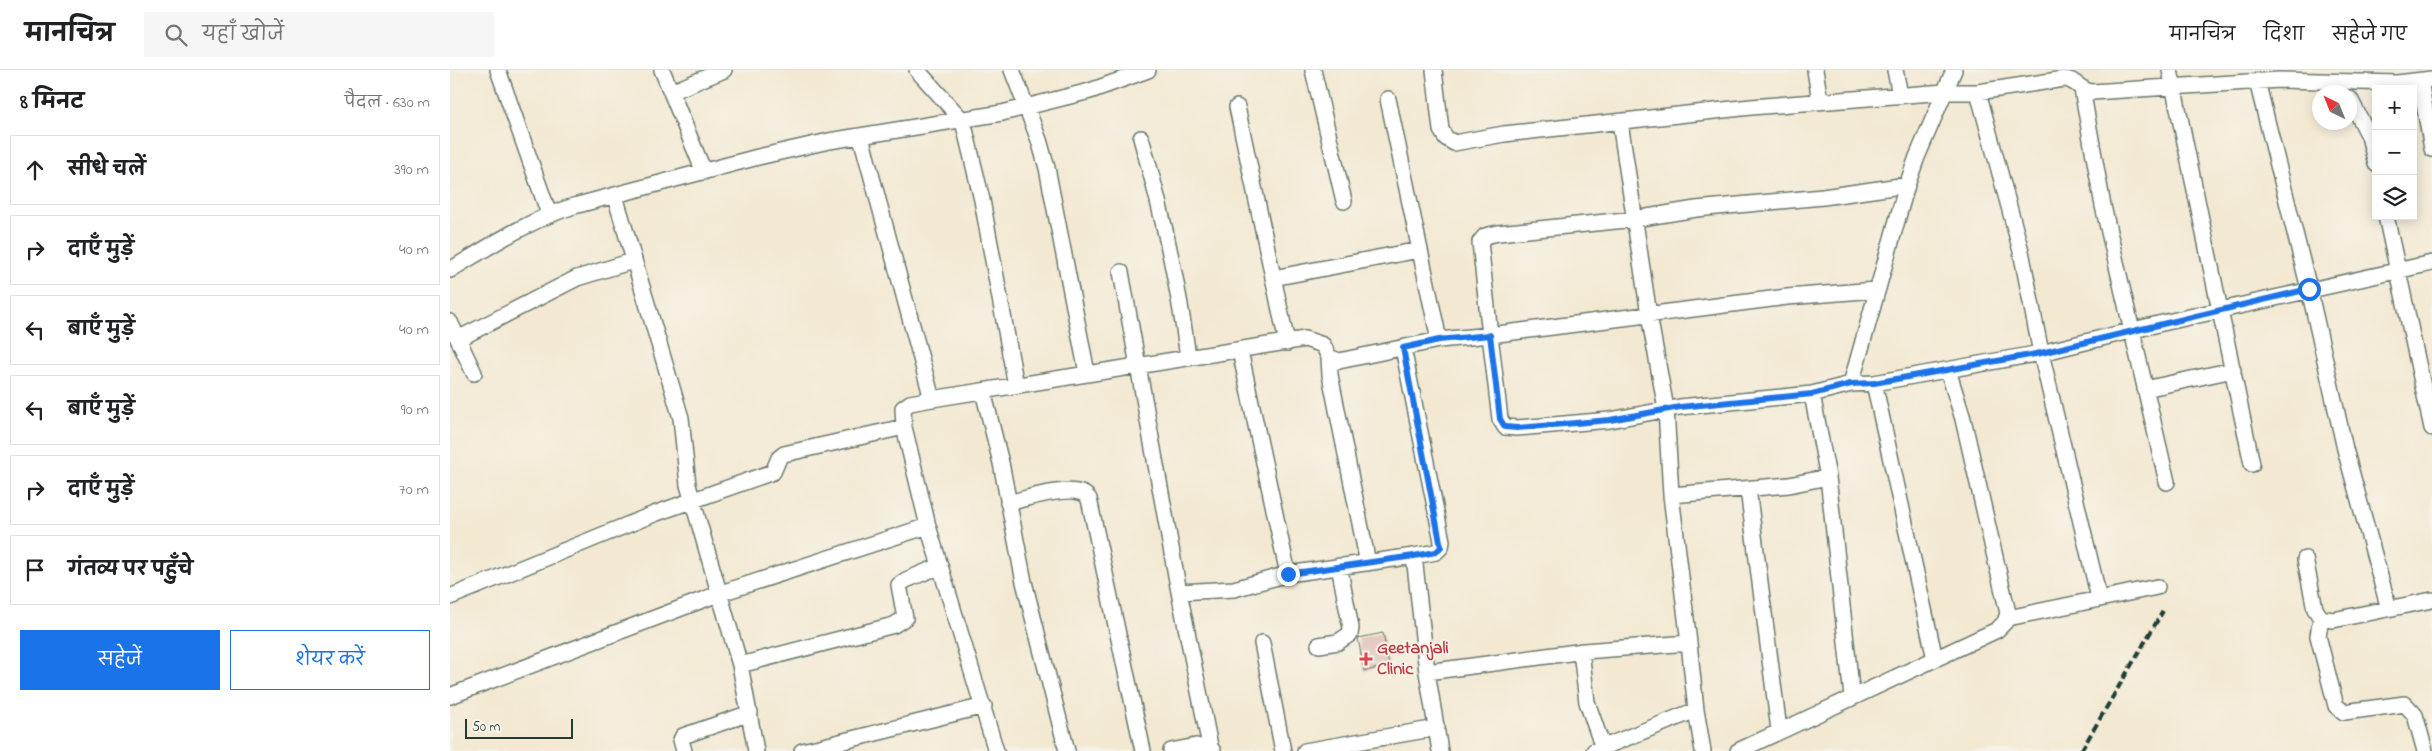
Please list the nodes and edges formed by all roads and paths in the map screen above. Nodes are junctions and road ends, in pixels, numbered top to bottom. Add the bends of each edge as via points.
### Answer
1 (498, 70) edge
2 (662, 70) edge
3 (724, 70) edge
4 (917, 70) edge
5 (1012, 70) edge
6 (1148, 70) edge
7 (1313, 70) edge
8 (1434, 70) edge
9 (1815, 70) edge
10 (1895, 70) edge
11 (1954, 70) edge
12 (2170, 70) edge
13 (2322, 76) edge
14 (2426, 80) edge
15 (2257, 81) junction
16 (2340, 85) edge
17 (2357, 86) edge
18 (2174, 88) junction
19 (2082, 89) junction
20 (671, 92) junction
21 (1945, 92) junction
22 (1978, 92) junction
23 (1900, 95) junction
24 (1388, 99) dead end
25 (1820, 101) junction
26 (1025, 107) junction
27 (1237, 107) dead end
28 (2357, 112) edge
29 (963, 121) junction
30 (1620, 122) junction
31 (861, 137) junction
32 (1142, 138) dead end
33 (2372, 148) edge
34 (2432, 149) edge
35 (704, 172) junction
36 (1907, 185) junction
37 (614, 196) junction
38 (1344, 201) dead end
39 (549, 214) junction
40 (1634, 219) junction
41 (2387, 220) edge
42 (1419, 250) junction
43 (633, 261) junction
44 (2432, 263) edge
45 (450, 270) edge
46 (1121, 272) dead end
47 (2396, 272) junction
48 (1273, 278) junction
49 (2309, 289) junction
50 (1876, 290) junction
51 (2221, 310) junction
52 (1649, 315) junction
53 (450, 322) edge
54 (2131, 330) junction
55 (1490, 335) junction
56 (458, 339) junction
57 (1439, 340) junction
58 (1287, 342) junction
59 (1403, 348) junction
60 (1240, 351) junction
61 (2041, 353) junction
62 (1188, 357) junction
63 (1329, 357) junction
64 (1137, 366) junction
65 (1948, 370) junction
66 (2232, 370) junction
67 (474, 373) dead end
68 (1087, 373) junction
69 (1874, 383) junction
70 (1851, 384) junction
71 (1016, 386) junction
72 (2145, 389) junction
73 (982, 392) junction
74 (1812, 394) junction
75 (932, 400) junction
76 (1666, 409) junction
77 (904, 427) junction
78 (2432, 428) edge
79 (2252, 464) dead end
80 (1828, 477) junction
81 (2167, 482) dead end
82 (1748, 489) junction
83 (1672, 495) junction
84 (693, 501) junction
85 (1008, 503) junction
86 (928, 526) junction
87 (1414, 556) junction
88 (2305, 560) dead end
89 (1368, 563) junction
90 (940, 566) junction
91 (1339, 566) junction
92 (1288, 574) junction
93 (2157, 587) dead end
94 (1179, 592) junction
95 (718, 594) junction
96 (450, 597) edge
97 (2099, 598) junction
98 (2432, 600) edge
99 (2389, 609) junction
100 (2008, 618) junction
101 (2321, 618) junction
102 (1262, 643) dead end
103 (1690, 643) junction
104 (1319, 645) dead end
105 (1581, 652) junction
106 (1935, 660) junction
107 (740, 665) junction
108 (1427, 672) junction
109 (450, 696) edge
110 (1852, 697) junction
111 (984, 706) junction
112 (1696, 710) junction
113 (750, 713) junction
114 (1437, 728) junction
115 (1779, 730) junction
116 (824, 748) edge
117 (1598, 749) edge
118 (1212, 750) edge
119 (1315, 750) edge
120 (684, 751) edge
121 (756, 751) edge
122 (802, 751) edge
123 (996, 751) edge
124 (1067, 751) edge
125 (1143, 751) edge
126 (1171, 751) edge
127 (1283, 751) edge
128 (1440, 751) edge
129 (1703, 751) edge
130 (1738, 751) edge
131 (2425, 751) edge

1 - 39 street
2 - 20 street
3 - 20 street
4 - 29 street
5 - 26 street
6 - 26 street via 1090,91
7 - 38 street
8 - 30 street via 1441,130 1454,144 1504,134
9 - 25 street
10 - 23 street
11 - 21 street
12 - 18 street
13 - 15 street
13 - 16 street
14 - 17 street
14 - 34 street
15 - 18 street
15 - 49 street
18 - 19 street via 2092,92
18 - 51 street
19 - 22 street via 2064,79
19 - 54 street via 2103,206
20 - 35 street
21 - 22 street
21 - 23 street
21 - 36 street
22 - 61 street via 2021,251
23 - 25 street
24 - 42 street
25 - 30 street
26 - 29 street
26 - 68 street via 1047,168
27 - 48 street
28 - 33 street
29 - 31 street
29 - 71 street via 982,200
30 - 40 street
31 - 35 street
31 - 75 street
32 - 62 street via 1168,239
35 - 37 street
36 - 40 street via 1823,198 1696,209
36 - 50 street
37 - 39 street
37 - 43 street
39 - 45 street
40 - 52 street
40 - 55 street via 1498,233 1481,238 1479,250
41 - 47 street
42 - 48 street
42 - 57 street
43 - 56 street via 569,282
43 - 84 street via 681,418 686,478
44 - 47 street
46 - 64 street
47 - 49 street
47 - 78 street
48 - 58 street
49 - 51 street
49 - 99 street via 2345,448
50 - 52 street via 1787,297
50 - 70 street
51 - 54 street
51 - 66 street
52 - 55 street
52 - 76 street
53 - 56 street
54 - 61 street
54 - 72 street
55 - 57 street
55 - 76 street via 1500,419 1505,427 1610,420
56 - 67 street
57 - 59 street
58 - 60 street
58 - 63 street via 1313,340 1325,347
59 - 63 street via 1339,360
59 - 87 street via 1442,541 1436,552
60 - 62 street
60 - 92 street
61 - 65 street
61 - 97 street
62 - 64 street
63 - 89 street
64 - 68 street
64 - 94 street
65 - 69 street
65 - 100 street via 1974,464
66 - 72 street
66 - 79 street
68 - 71 street
69 - 70 street
69 - 106 street
70 - 74 street
71 - 73 street
72 - 81 street
73 - 75 street
73 - 85 street
74 - 76 street
74 - 80 street
75 - 77 street via 910,403 903,408
76 - 83 street
77 - 84 street via 784,454 773,472
77 - 86 street
80 - 82 street
80 - 110 street
82 - 83 street
82 - 115 street
83 - 103 street
84 - 95 street
84 - 96 street
85 - 124 street via 1024,582
85 - 125 street via 1080,490 1089,498
86 - 90 street
86 - 95 street
87 - 89 street
87 - 108 street
88 - 101 street via 2315,610
89 - 91 street
90 - 107 street via 899,585 905,613 901,622
90 - 111 street
91 - 92 street
91 - 104 street via 1350,634 1338,642
92 - 94 street via 1234,589
93 - 97 street
94 - 118 street
95 - 107 street
95 - 109 street
97 - 100 street
98 - 99 street
99 - 101 street via 2333,620
100 - 106 street via 1997,630
101 - 131 street via 2318,636 2336,706 2344,712 2405,704 2415,715
102 - 127 street
103 - 105 street
103 - 112 street
105 - 108 street
105 - 117 street via 1586,702
106 - 110 street
107 - 113 street
108 - 114 street
110 - 115 street
111 - 116 street
111 - 123 street
112 - 117 street
112 - 129 street
113 - 120 street via 683,736
113 - 121 street
114 - 119 street
114 - 128 street
115 - 130 street
116 - 122 street
118 - 126 street via 1196,746

